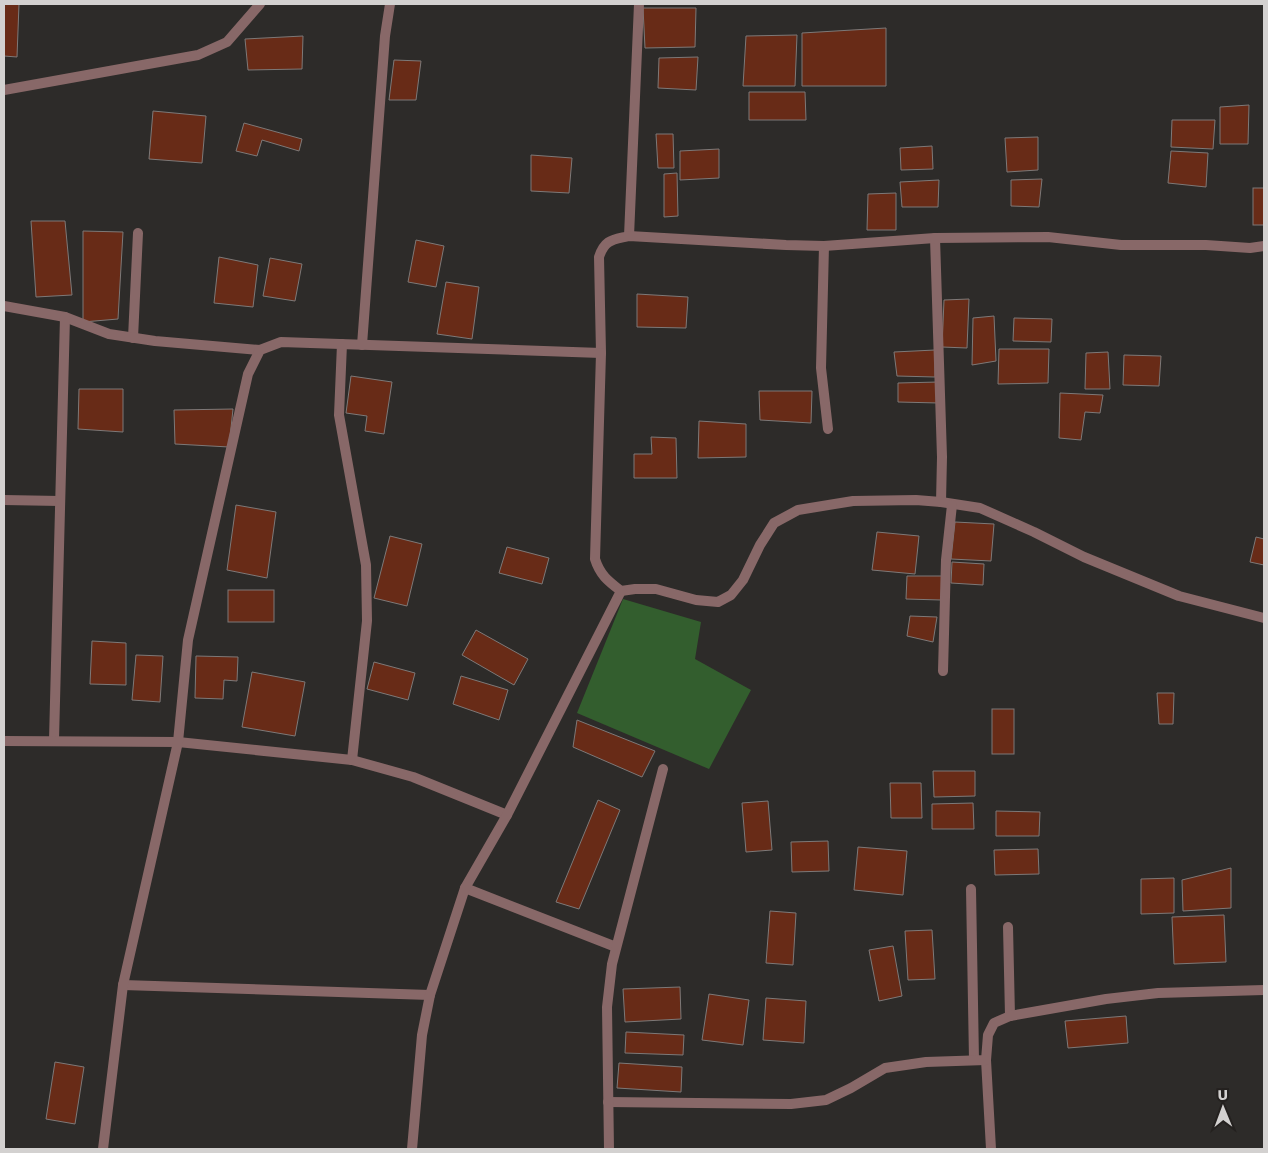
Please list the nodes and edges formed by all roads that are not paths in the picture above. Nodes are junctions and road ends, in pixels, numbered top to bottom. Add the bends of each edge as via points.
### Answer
1 (260, 4) edge
2 (390, 4) edge
3 (639, 4) edge
4 (4, 90) edge
5 (138, 233) dead end
6 (629, 236) junction
7 (935, 238) junction
8 (824, 246) junction
9 (1264, 246) edge
10 (4, 306) edge
11 (65, 317) junction
12 (133, 338) junction
13 (342, 344) junction
14 (362, 345) junction
15 (260, 350) junction
16 (601, 353) junction
17 (828, 429) dead end
18 (4, 500) edge
19 (60, 502) junction
20 (947, 504) junction
21 (621, 591) junction
22 (1264, 618) edge
23 (943, 671) dead end
24 (54, 740) junction
25 (4, 741) edge
26 (178, 742) junction
27 (352, 760) junction
28 (663, 769) dead end
29 (507, 815) junction
30 (465, 888) junction
31 (971, 890) dead end
32 (1008, 927) dead end
33 (616, 948) junction
34 (123, 985) junction
35 (1264, 990) edge
36 (430, 995) junction
37 (1010, 1016) junction
38 (974, 1060) junction
39 (986, 1060) junction
40 (608, 1102) junction
41 (103, 1149) edge
42 (412, 1149) edge
43 (609, 1149) edge
44 (991, 1149) edge

1 - 4 street via 228,42 198,55
2 - 14 street
3 - 6 street
5 - 12 street
6 - 8 street
6 - 16 street via 607,242 599,257
7 - 8 street
7 - 9 street via 1048,237 1120,245
7 - 20 street
8 - 17 street via 821,368
10 - 11 street
11 - 12 street via 109,334
11 - 19 street
12 - 15 street
13 - 14 street
13 - 15 street via 281,342
13 - 27 street via 338,415 366,565 367,621
14 - 16 street
15 - 26 street via 248,374 188,640
16 - 21 street via 595,559 604,578
18 - 19 street
19 - 24 street
20 - 21 street via 916,500 853,501 798,510 774,523 743,580 731,595 718,602 696,600 656,589
20 - 22 street via 980,508 1084,558 1179,596
20 - 23 street
21 - 29 street
24 - 25 street
24 - 26 street
26 - 27 street
26 - 34 street
27 - 29 street via 413,777
28 - 33 street
29 - 30 street
30 - 33 street
30 - 36 street
31 - 38 street
32 - 37 street
33 - 40 street via 607,1007
34 - 36 street
34 - 41 street
35 - 37 street via 1158,993
36 - 42 street via 422,1035
37 - 39 street via 994,1023 988,1035
38 - 39 street
38 - 40 street via 884,1068 826,1100 791,1104
39 - 44 street
40 - 43 street

